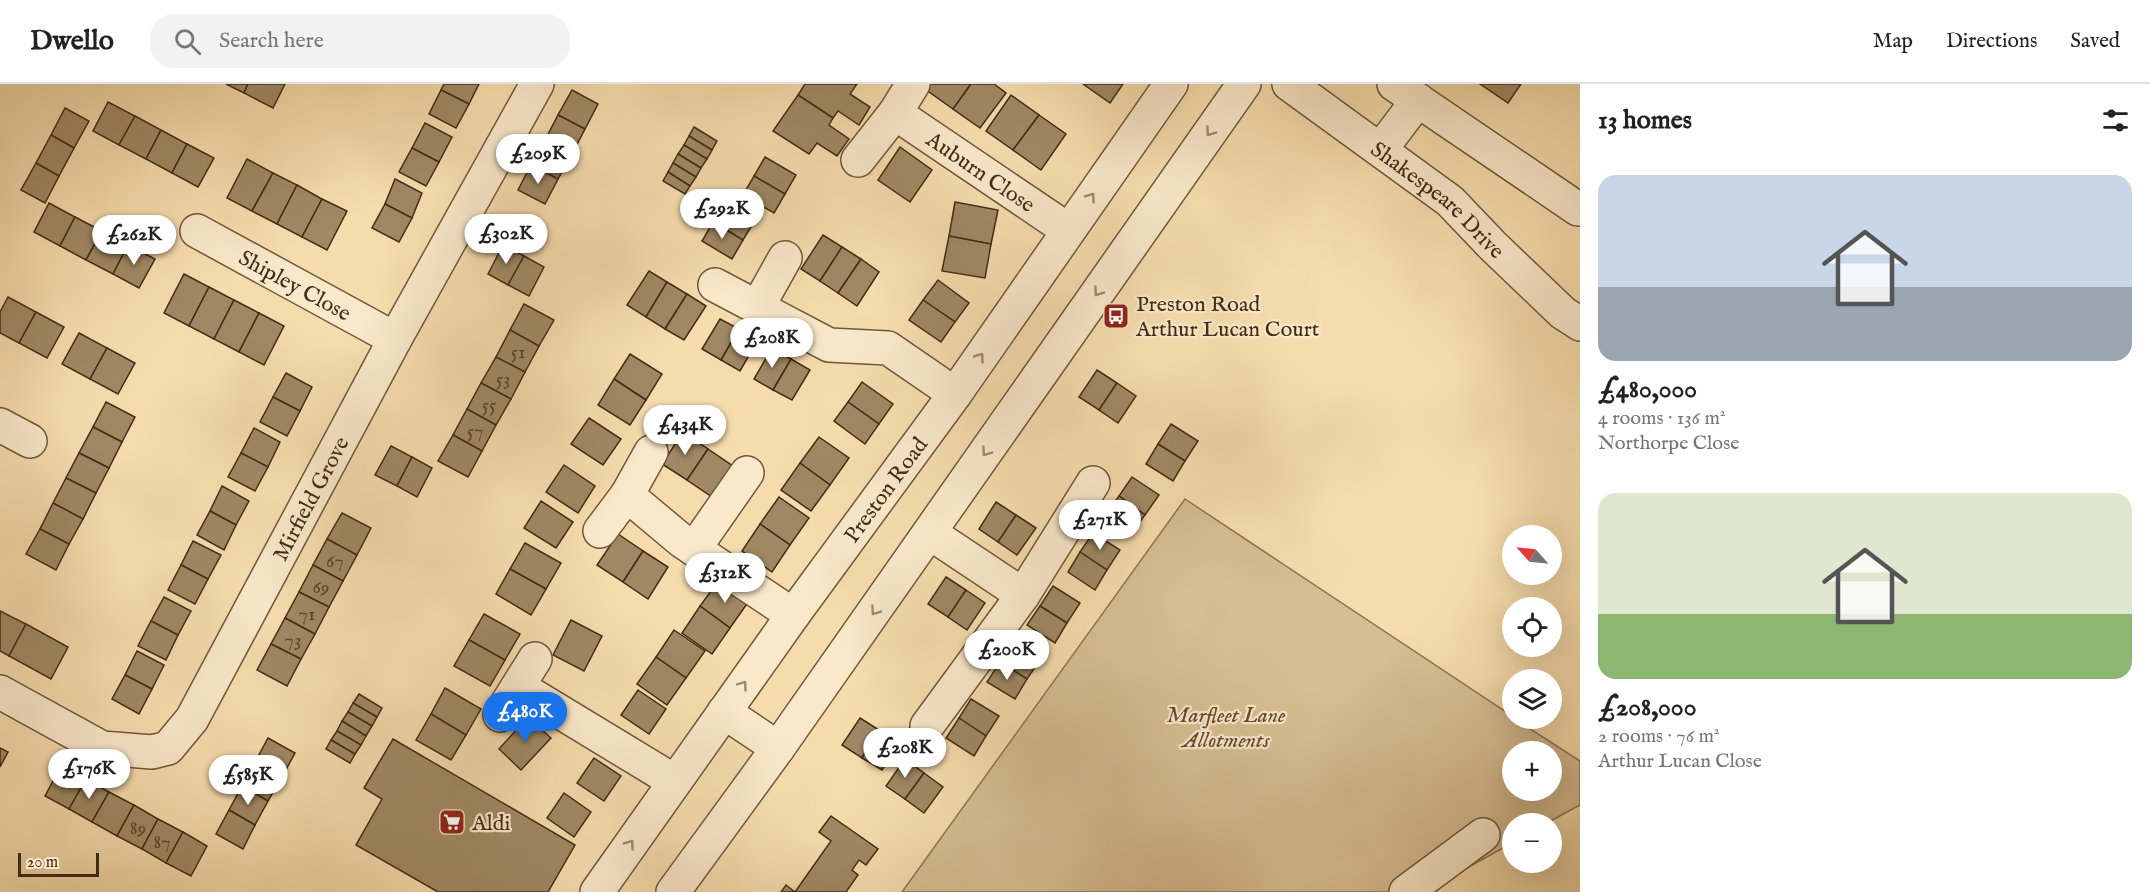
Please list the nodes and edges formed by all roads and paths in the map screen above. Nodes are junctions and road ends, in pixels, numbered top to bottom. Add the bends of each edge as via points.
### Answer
1 (537, 84) edge
2 (913, 84) edge
3 (1171, 84) edge
4 (1244, 84) edge
5 (1289, 84) edge
6 (1406, 92) edge
7 (895, 113) junction
8 (1382, 149) junction
9 (858, 160) dead end
10 (1580, 207) edge
11 (1068, 230) junction
12 (196, 231) dead end
13 (785, 258) dead end
14 (715, 285) dead end
15 (757, 308) junction
16 (1580, 324) edge
17 (395, 339) junction
18 (955, 394) junction
19 (651, 452) dead end
20 (747, 473) dead end
21 (1093, 483) dead end
22 (627, 495) junction
23 (600, 531) dead end
24 (930, 532) junction
25 (694, 549) junction
26 (1023, 595) junction
27 (793, 615) junction
28 (535, 659) dead end
29 (519, 687) junction
30 (0, 692) edge
31 (724, 712) junction
32 (500, 715) dead end
33 (927, 726) dead end
34 (778, 748) junction
35 (674, 781) junction
36 (1483, 835) dead end
37 (597, 892) edge
38 (673, 892) edge
39 (1406, 892) edge

1 - 17 street, Mirfield Grove
2 - 7 street
11 -> 3 street, Preston Road
4 -> 24 street
5 - 8 street, Shakespeare Drive
6 - 8 street
6 - 10 street
7 - 9 street
7 - 11 street, Auburn Close
8 - 16 street, Shakespeare Drive via 1450,201 1563,313
18 -> 11 street, Preston Road
12 - 17 street, Shipley Close
13 - 15 street
14 - 15 street
15 - 18 street via 829,345 888,348
17 - 30 street, Mirfield Grove via 192,719 168,748 152,752 102,748
18 - 27 street, Preston Road
19 - 22 street
20 - 25 street
21 - 26 street
22 - 23 street
22 - 25 street
24 - 26 street
24 -> 34 street
25 - 27 street
26 - 33 street
31 -> 27 street, Preston Road
28 - 29 street
29 - 32 street
29 - 35 street
31 - 34 street
31 - 35 street, Preston Road
34 - 38 street
37 -> 35 street, Preston Road
36 - 39 street

